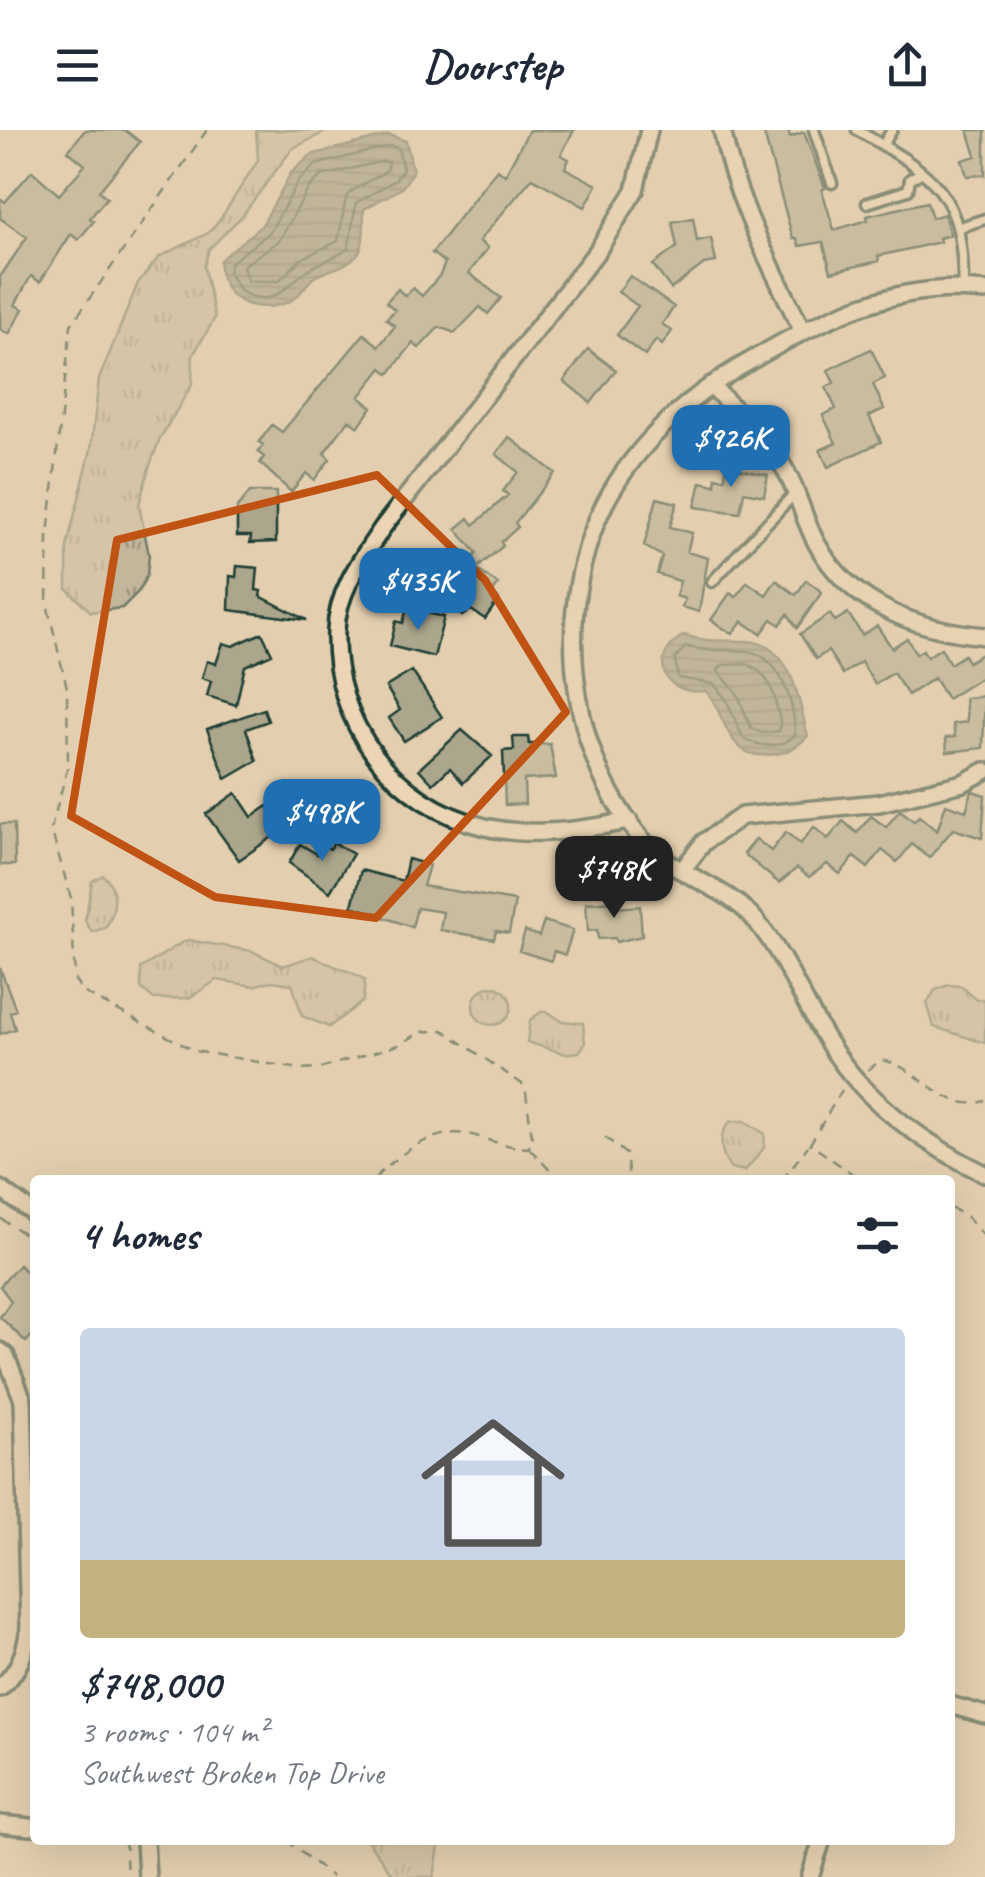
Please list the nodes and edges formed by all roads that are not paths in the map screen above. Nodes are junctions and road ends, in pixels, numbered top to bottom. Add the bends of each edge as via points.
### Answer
1 (648, 130) edge
2 (722, 130) edge
3 (814, 130) edge
4 (857, 130) edge
5 (892, 130) edge
6 (883, 145) junction
7 (922, 172) junction
8 (832, 183) dead end
9 (867, 203) dead end
10 (985, 219) edge
11 (960, 227) junction
12 (964, 289) junction
13 (985, 291) edge
14 (802, 330) junction
15 (711, 385) junction
16 (795, 493) junction
17 (712, 582) dead end
18 (985, 636) edge
19 (985, 771) edge
20 (629, 821) junction
21 (683, 869) junction
22 (985, 1174) edge
23 (0, 1189) edge
24 (30, 1210) edge
25 (0, 1351) edge
26 (30, 1544) edge
27 (0, 1688) edge
28 (955, 1707) edge
29 (985, 1715) edge
30 (0, 1824) edge
31 (30, 1827) dead end
32 (145, 1845) edge
33 (820, 1845) edge
34 (147, 1877) edge
35 (810, 1877) edge

1 - 20 street via 635,190 598,250 383,527 352,573 336,627 341,684 357,733 396,783 482,826 526,833
2 - 14 street via 730,172
3 - 8 lane
4 - 6 lane
5 - 6 lane
6 - 7 lane
7 - 9 lane via 910,179 908,190
7 - 11 lane via 950,200
10 - 11 lane
11 - 12 lane
12 - 13 street
12 - 14 street via 860,302
14 - 15 street
15 - 16 street via 769,448
15 - 20 street via 654,434 625,471 591,534 578,596 580,713 602,782
16 - 17 lane
16 - 18 street via 827,562 852,588 921,626
19 - 21 street via 879,803 742,816 704,842
20 - 21 street via 647,846
21 - 22 street via 753,917 838,1058 887,1112
23 - 24 street
25 - 26 street via 23,1400
26 - 27 street via 25,1652
28 - 29 street
30 - 31 street
32 - 34 street
33 - 35 street

